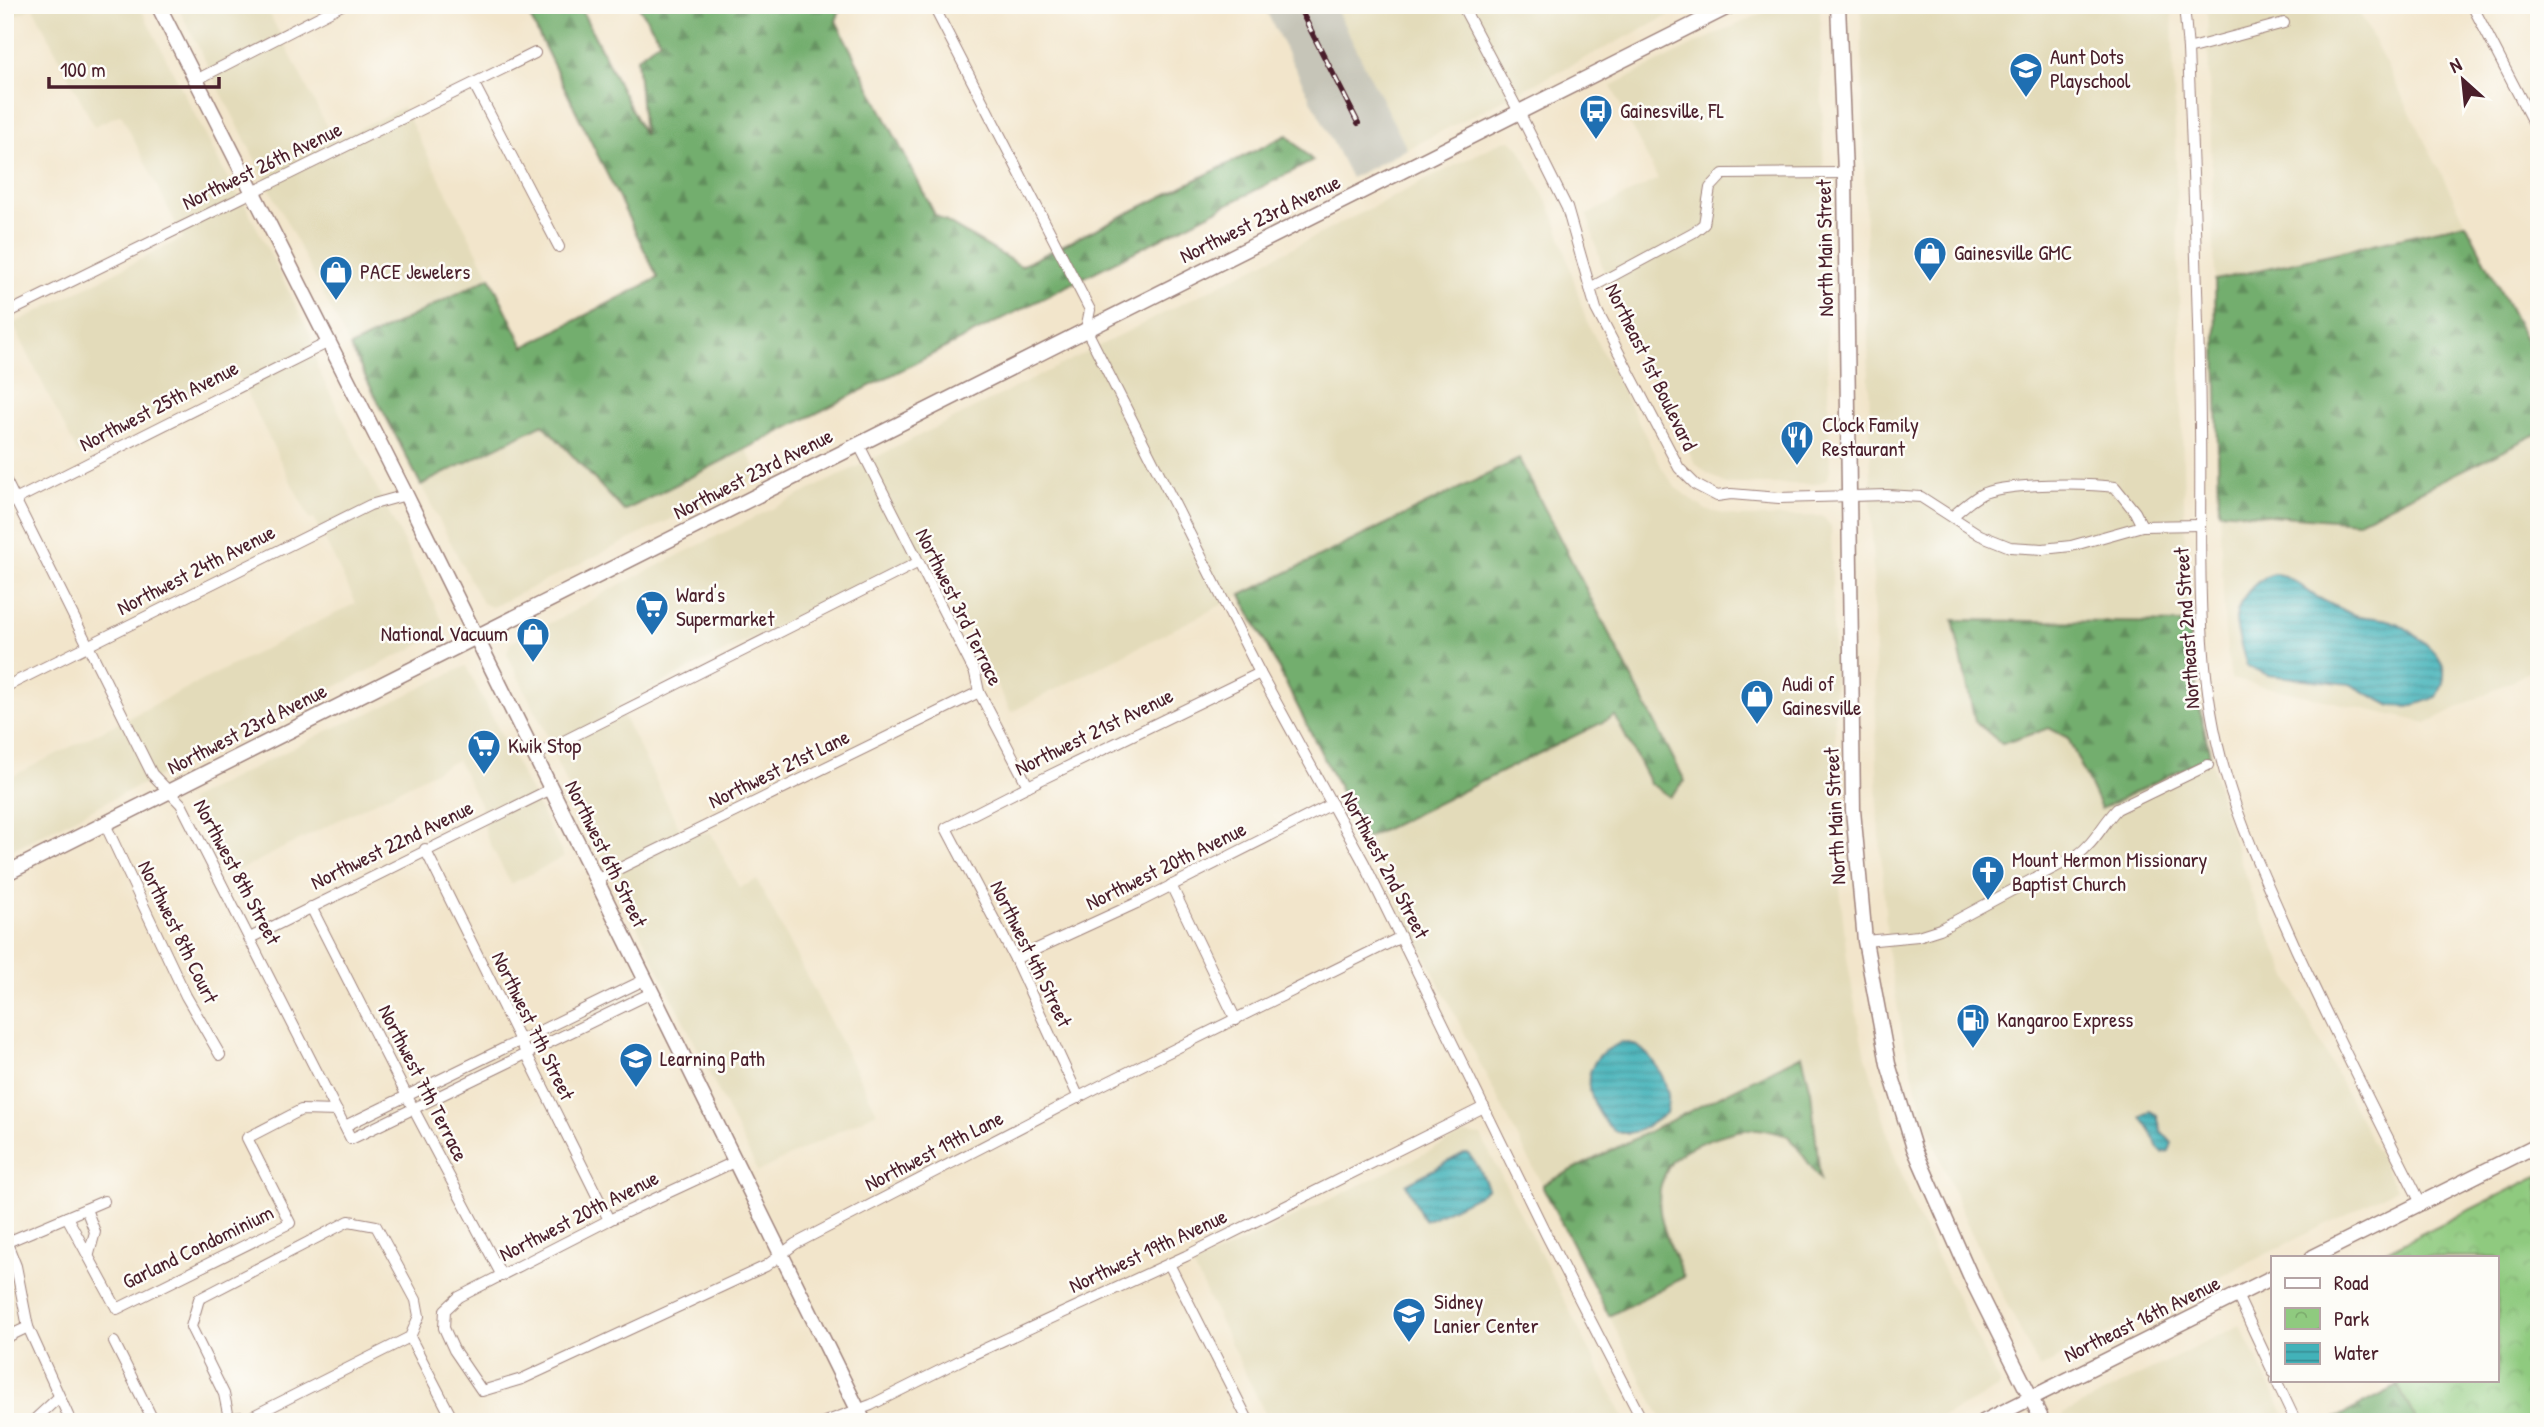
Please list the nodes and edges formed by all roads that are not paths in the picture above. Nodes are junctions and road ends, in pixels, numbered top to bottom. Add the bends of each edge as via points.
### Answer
1 (158, 5) edge
2 (342, 5) edge
3 (933, 5) edge
4 (1462, 5) edge
5 (1732, 5) edge
6 (1838, 5) edge
7 (2184, 5) edge
8 (2472, 5) edge
9 (2284, 23) dead end
10 (2188, 49) junction
11 (535, 53) dead end
12 (196, 80) junction
13 (474, 84) junction
14 (1520, 112) junction
15 (2539, 134) edge
16 (1845, 173) junction
17 (253, 192) junction
18 (559, 247) dead end
19 (1590, 288) junction
20 (5, 314) edge
21 (1086, 329) junction
22 (329, 342) junction
23 (858, 443) junction
24 (5, 480) edge
25 (406, 495) junction
26 (1849, 496) junction
27 (16, 500) junction
28 (5, 505) edge
29 (1953, 516) junction
30 (2142, 526) junction
31 (2200, 526) junction
32 (917, 563) junction
33 (476, 638) junction
34 (89, 645) junction
35 (1260, 673) junction
36 (5, 687) edge
37 (979, 692) junction
38 (534, 756) junction
39 (2208, 765) dead end
40 (1028, 786) junction
41 (551, 789) junction
42 (169, 792) junction
43 (1332, 804) junction
44 (105, 824) junction
45 (946, 828) joint
46 (425, 849) junction
47 (5, 874) edge
48 (596, 880) junction
49 (1171, 885) junction
50 (311, 907) junction
51 (1401, 937) junction
52 (250, 938) junction
53 (1865, 941) junction
54 (1015, 959) junction
55 (648, 986) junction
56 (1236, 1020) junction
57 (519, 1041) junction
58 (525, 1054) junction
59 (220, 1055) dead end
60 (407, 1096) junction
61 (1079, 1098) junction
62 (1484, 1107) junction
63 (414, 1110) junction
64 (337, 1111) junction
65 (345, 1126) junction
66 (2539, 1144) edge
67 (734, 1162) junction
68 (104, 1201) dead end
69 (2421, 1203) junction
70 (86, 1209) junction
71 (68, 1217) junction
72 (609, 1220) junction
73 (6, 1241) edge
74 (89, 1254) junction
75 (780, 1255) junction
76 (2315, 1256) edge
77 (1169, 1264) junction
78 (502, 1276) junction
79 (2271, 1278) edge
80 (2237, 1295) junction
81 (445, 1310) joint
82 (28, 1327) junction
83 (410, 1337) junction
84 (5, 1338) edge
85 (114, 1342) dead end
86 (2271, 1368) edge
87 (2277, 1382) edge
88 (59, 1397) junction
89 (2031, 1398) junction
90 (861, 1416) edge
91 (229, 1420) edge
92 (32, 1422) edge
93 (71, 1422) edge
94 (154, 1422) edge
95 (218, 1422) edge
96 (454, 1422) edge
97 (825, 1422) edge
98 (1249, 1422) edge
99 (1643, 1422) edge
100 (1983, 1422) edge
101 (2043, 1422) edge
102 (2296, 1422) edge

1 - 12 main road, Northwest 6th Street
2 - 12 street
3 - 21 street via 1090,310
4 - 14 street, Northeast 1st Boulevard
5 - 14 main road, Northwest 23rd Avenue
6 - 16 main road, North Main Street
7 - 10 street, Northeast 2nd Street
8 - 15 street
9 - 10 street
10 - 31 street, Northeast 2nd Street
11 - 13 street, Northwest 26th Avenue
12 - 17 main road, Northwest 6th Street
13 - 17 street, Northwest 26th Avenue
13 - 18 street
14 - 19 street, Northeast 1st Boulevard via 1567,208
14 - 21 main road, Northwest 23rd Avenue
16 - 19 street via 1723,174 1710,188 1704,224
16 - 26 main road, North Main Street
17 - 20 street, Northwest 26th Avenue
17 - 22 main road, Northwest 6th Street
19 - 26 street, Northeast 1st Boulevard via 1596,309 1686,478 1717,496
21 - 23 main road, Northwest 23rd Avenue
21 - 35 street, Northwest 2nd Street
22 - 25 main road, Northwest 6th Street
22 - 27 street, Northwest 25th Avenue
23 - 32 street, Northwest 3rd Terrace
23 - 33 main road, Northwest 23rd Avenue
24 - 27 street, Northwest 8th Street
25 - 33 main road, Northwest 6th Street
25 - 34 street, Northwest 24th Avenue via 370,505
26 - 29 street, Northeast 1st Boulevard via 1920,497
26 - 53 main road, North Main Street via 1853,810
27 - 28 street, Northwest 25th Avenue
27 - 34 street, Northwest 8th Street
29 - 30 street, Northeast 1st Boulevard via 2010,547 2071,546
29 - 30 street via 1981,494 2003,488 2092,484 2115,487
30 - 31 street, Northeast 1st Boulevard
31 - 69 street, Northeast 2nd Street via 2204,652 2226,775 2261,871
32 - 37 street, Northwest 3rd Terrace via 975,673
32 - 38 street
33 - 38 main road, Northwest 6th Street
33 - 42 main road, Northwest 23rd Avenue
34 - 36 street, Northwest 24th Avenue
34 - 42 street, Northwest 8th Street via 152,774
35 - 40 street, Northwest 21st Avenue
35 - 43 street, Northwest 2nd Street
37 - 40 street, Northwest 3rd Terrace
37 - 48 street, Northwest 21st Lane
38 - 41 main road, Northwest 6th Street
39 - 53 street via 2117,809 2089,847 2076,856 1940,929
40 - 45 street, Northwest 21st Avenue
41 - 46 street, Northwest 22nd Avenue
41 - 48 main road, Northwest 6th Street
42 - 44 main road, Northwest 23rd Avenue
42 - 52 street, Northwest 8th Street via 181,804
43 - 49 street, Northwest 20th Avenue
43 - 51 street, Northwest 2nd Street
44 - 47 main road, Northwest 23rd Avenue
44 - 59 street, Northwest 8th Court via 186,996
45 - 54 street, Northwest 4th Street
46 - 50 street, Northwest 22nd Avenue
46 - 57 street, Northwest 7th Street
48 - 55 main road, Northwest 6th Street
49 - 54 street, Northwest 20th Avenue
49 - 56 street
50 - 52 street, Northwest 22nd Avenue
50 - 60 street, Northwest 7th Terrace
51 - 56 street, Northwest 19th Lane
51 - 62 street, Northwest 2nd Street
52 - 64 street, Northwest 8th Street
53 - 89 main road, North Main Street via 1888,1064 1914,1148
54 - 61 street, Northwest 4th Street
55 - 57 street
55 - 58 street
55 - 67 main road, Northwest 6th Street
56 - 61 street, Northwest 19th Lane
57 - 58 street, Northwest 7th Street
57 - 60 street
58 - 63 street
58 - 72 street, Northwest 7th Street
60 - 63 street, Northwest 7th Terrace
60 - 65 street
61 - 75 street, Northwest 19th Lane
62 - 77 street, Northwest 19th Avenue
62 - 99 street, Northwest 2nd Street
63 - 65 street, Northwest 8th Street via 351,1139
63 - 78 street, Northwest 7th Terrace
64 - 65 street, Northwest 8th Street
64 - 74 street, Garland Condominium via 301,1110 247,1138 290,1223 117,1309
66 - 69 main road
67 - 72 street, Northwest 20th Avenue
67 - 75 main road, Northwest 6th Street
68 - 70 street
69 - 76 main road
70 - 71 street
70 - 74 street, Garland Condominium via 95,1232
71 - 73 street
71 - 74 street, Garland Condominium
72 - 78 street, Northwest 20th Avenue
73 - 82 street
75 - 81 street, Northwest 19th Lane via 766,1266 531,1375 482,1391 454,1350 444,1328
75 - 90 main road, Northwest 6th Street
77 - 90 street, Northwest 19th Avenue via 965,1358
77 - 98 street
78 - 81 street, Northwest 20th Avenue via 459,1297
79 - 80 main road, Northeast 16th Avenue
80 - 86 street
80 - 89 main road, Northeast 16th Avenue
82 - 84 street
82 - 88 street
83 - 91 street via 251,1417
83 - 91 street via 419,1315 416,1300 376,1226 349,1221 199,1299 191,1327 224,1394
83 - 96 street
85 - 94 street
87 - 102 street
88 - 92 street
88 - 93 street
89 - 100 main road, Northeast 16th Avenue
89 - 101 main road, North Main Street
90 - 97 street, Northwest 19th Avenue via 839,1415
91 - 95 street

